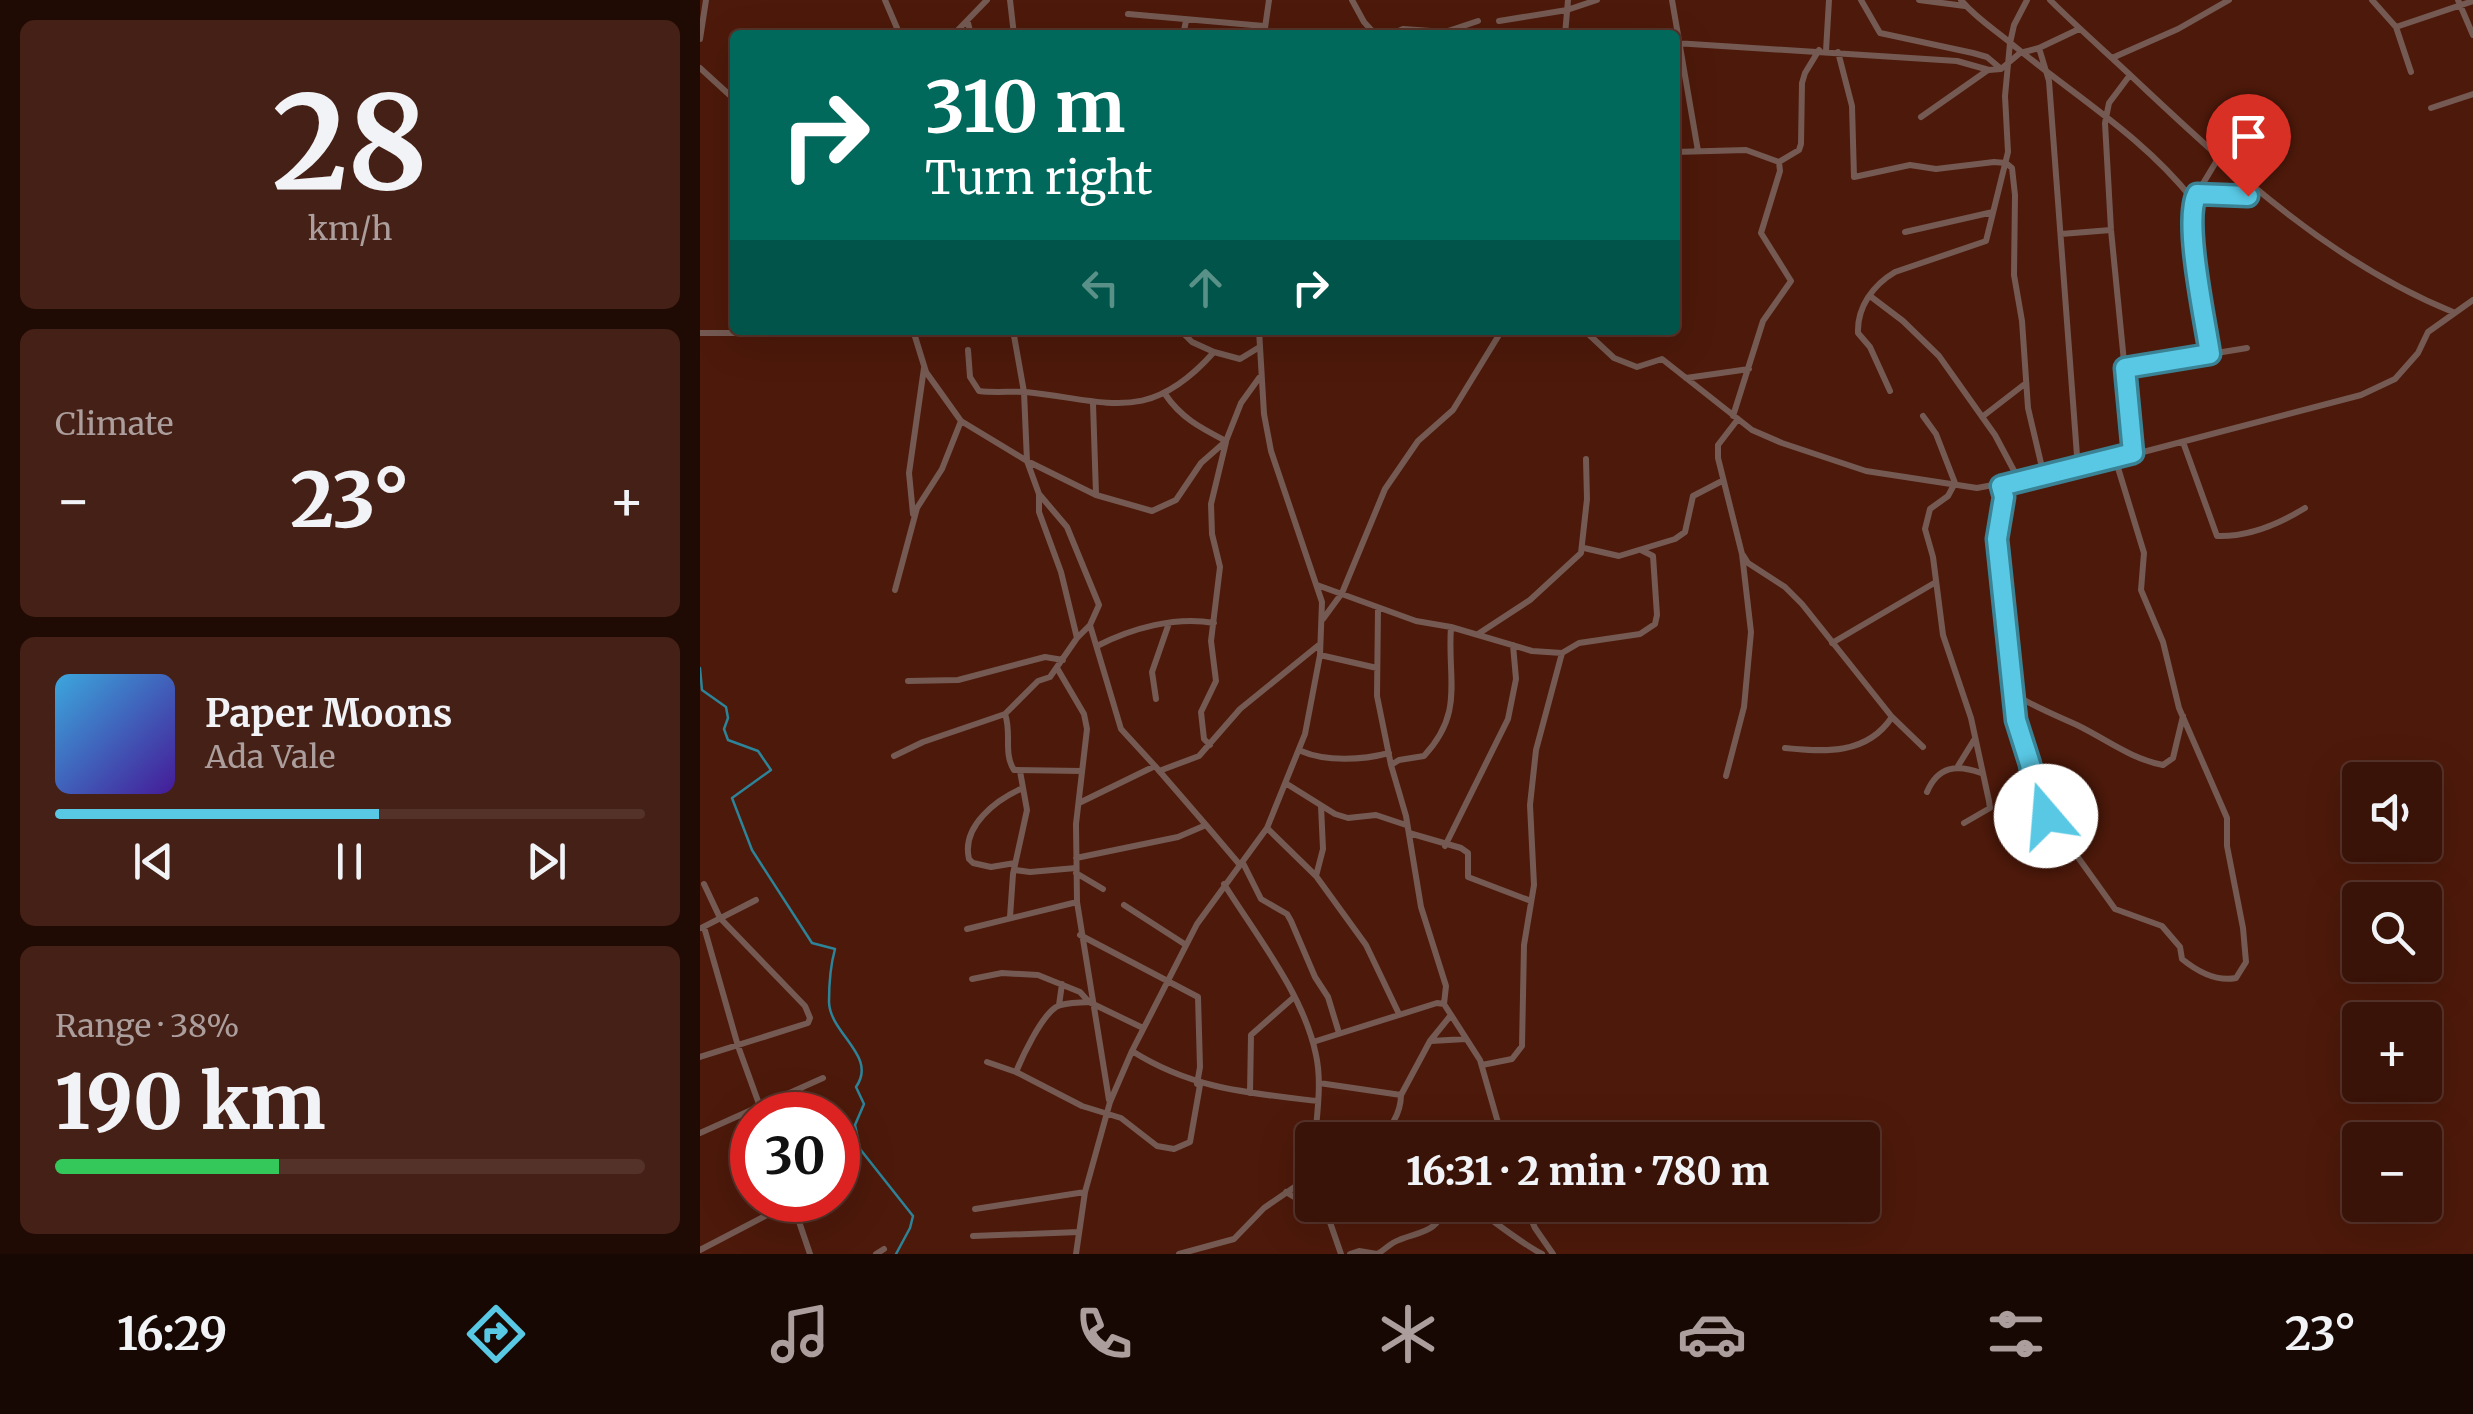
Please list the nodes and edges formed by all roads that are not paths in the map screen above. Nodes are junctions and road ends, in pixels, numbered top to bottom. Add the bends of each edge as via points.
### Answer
1 (706, 0) edge
2 (886, 0) edge
3 (987, 0) edge
4 (1010, 0) edge
5 (1268, 0) edge
6 (1352, 0) edge
7 (1568, 0) edge
8 (1597, 0) edge
9 (1672, 0) edge
10 (1829, 0) edge
11 (1861, 0) edge
12 (1919, 0) edge
13 (2026, 0) edge
14 (2050, 0) edge
15 (2230, 0) edge
16 (2372, 0) edge
17 (2473, 0) edge
18 (2459, 2) edge
19 (1963, 3) edge
20 (1567, 10) junction
21 (1128, 14) dead end
22 (1186, 20) junction
23 (1478, 20) dead end
24 (1499, 22) dead end
25 (968, 23) junction
26 (2396, 27) junction
27 (2079, 29) junction
28 (898, 30) edge
29 (959, 30) edge
30 (970, 30) edge
31 (1013, 30) edge
32 (1185, 30) edge
33 (1264, 30) edge
34 (1371, 30) edge
35 (1459, 30) edge
36 (1565, 30) edge
37 (1676, 30) edge
38 (2473, 35) edge
39 (700, 38) edge
40 (1680, 42) edge
41 (2010, 43) junction
42 (2038, 48) junction
43 (1823, 51) junction
44 (1838, 52) junction
45 (2020, 52) junction
46 (1680, 53) edge
47 (2112, 58) junction
48 (2005, 67) junction
49 (700, 68) edge
50 (1989, 70) junction
51 (2047, 72) junction
52 (2411, 72) dead end
53 (2130, 75) junction
54 (1687, 80) junction
55 (1680, 82) edge
56 (2473, 94) edge
57 (730, 95) edge
58 (2431, 108) dead end
59 (2106, 117) junction
60 (1921, 118) dead end
61 (1680, 152) edge
62 (1698, 152) junction
63 (2219, 157) junction
64 (1779, 162) junction
65 (2006, 163) junction
66 (2258, 192) junction
67 (2195, 197) junction
68 (1993, 212) junction
69 (2110, 230) junction
70 (1905, 232) dead end
71 (2061, 234) junction
72 (1870, 296) junction
73 (2473, 300) edge
74 (2453, 312) junction
75 (700, 332) edge
76 (730, 333) edge
77 (914, 335) edge
78 (1013, 335) edge
79 (1185, 335) edge
80 (1259, 335) edge
81 (1499, 335) edge
82 (1589, 335) edge
83 (1258, 348) junction
84 (2247, 348) dead end
85 (968, 350) dead end
86 (1214, 352) junction
87 (2210, 354) junction
88 (924, 367) junction
89 (2125, 368) junction
90 (1749, 369) junction
91 (1260, 377) junction
92 (1686, 378) junction
93 (2026, 383) junction
94 (1890, 391) dead end
95 (1024, 392) junction
96 (1165, 394) junction
97 (1093, 404) junction
98 (1923, 416) dead end
99 (1982, 416) junction
100 (1736, 418) junction
101 (961, 421) junction
102 (1226, 440) junction
103 (2184, 442) junction
104 (2133, 453) junction
105 (2115, 458) junction
106 (1586, 460) dead end
107 (1028, 461) junction
108 (2078, 469) junction
109 (2044, 476) junction
110 (1722, 482) junction
111 (2020, 482) junction
112 (1955, 484) junction
113 (2001, 486) junction
114 (1039, 494) junction
115 (1096, 495) junction
116 (2305, 508) dead end
117 (914, 518) junction
118 (1584, 548) junction
119 (1641, 550) junction
120 (1742, 554) junction
121 (1936, 582) junction
122 (1317, 586) junction
123 (895, 590) dead end
124 (1342, 593) junction
125 (1378, 608) junction
126 (1322, 621) junction
127 (1169, 622) junction
128 (1214, 622) junction
129 (1090, 626) junction
130 (1450, 627) junction
131 (1477, 635) junction
132 (1077, 638) junction
133 (1832, 643) junction
134 (1321, 644) junction
135 (1513, 645) junction
136 (1098, 646) junction
137 (1562, 653) junction
138 (1320, 655) junction
139 (1064, 660) junction
140 (1057, 668) junction
141 (1377, 668) junction
142 (908, 681) dead end
143 (2013, 693) junction
144 (1156, 698) dead end
145 (1005, 714) junction
146 (2183, 716) junction
147 (1892, 717) junction
148 (1974, 740) junction
149 (1210, 745) junction
150 (1923, 747) dead end
151 (1785, 748) dead end
152 (1302, 751) junction
153 (1389, 753) junction
154 (894, 756) dead end
155 (1391, 765) junction
156 (1958, 766) junction
157 (1157, 768) junction
158 (1020, 771) junction
159 (1082, 771) junction
160 (1982, 773) junction
161 (1726, 776) dead end
162 (1287, 784) junction
163 (1024, 788) junction
164 (1927, 792) dead end
165 (1078, 803) junction
166 (1321, 804) junction
167 (1964, 823) dead end
168 (1206, 825) junction
169 (1268, 828) junction
170 (1408, 829) junction
171 (1445, 846) junction
172 (1076, 858) junction
173 (1242, 864) junction
174 (1015, 867) junction
175 (1076, 871) junction
176 (1316, 876) junction
177 (704, 884) dead end
178 (1224, 884) junction
179 (1103, 889) dead end
180 (756, 900) dead end
181 (1531, 901) junction
182 (1077, 902) junction
183 (1124, 905) dead end
184 (1010, 917) junction
185 (720, 918) junction
186 (702, 927) edge
187 (967, 929) dead end
188 (1080, 935) junction
189 (1186, 946) junction
190 (972, 979) dead end
191 (1168, 981) junction
192 (1062, 984) junction
193 (1294, 998) junction
194 (1092, 1003) junction
195 (1444, 1004) junction
196 (1059, 1005) junction
197 (1399, 1014) junction
198 (1451, 1015) junction
199 (1144, 1028) junction
200 (1340, 1033) junction
201 (1466, 1039) junction
202 (1312, 1042) junction
203 (1430, 1042) junction
204 (738, 1046) junction
205 (1132, 1052) junction
206 (700, 1057) edge
207 (988, 1062) dead end
208 (1482, 1064) junction
209 (1016, 1072) junction
210 (823, 1078) dead end
211 (1318, 1082) junction
212 (1199, 1084) junction
213 (800, 1090) joint
214 (754, 1092) edge
215 (796, 1092) edge
216 (1250, 1094) junction
217 (1401, 1095) junction
218 (1318, 1101) junction
219 (1110, 1102) junction
220 (1107, 1112) junction
221 (730, 1122) edge
222 (1316, 1122) edge
223 (1392, 1122) edge
224 (1498, 1122) edge
225 (700, 1132) edge
226 (1295, 1186) edge
227 (1085, 1192) junction
228 (1286, 1192) junction
229 (1295, 1198) edge
230 (976, 1209) dead end
231 (753, 1222) edge
232 (801, 1222) edge
233 (1329, 1222) edge
234 (1438, 1222) edge
235 (1496, 1222) edge
236 (1532, 1222) edge
237 (1079, 1232) junction
238 (974, 1236) dead end
239 (884, 1249) dead end
240 (700, 1250) edge
241 (1077, 1250) edge
242 (810, 1254) edge
243 (876, 1254) edge
244 (1087, 1254) edge
245 (1179, 1254) edge
246 (1341, 1254) edge
247 (1350, 1254) edge
248 (1377, 1254) edge
249 (1542, 1254) edge
250 (1553, 1254) edge

1 - 39 street
2 - 28 street
3 - 25 street
4 - 31 street
5 - 33 street
6 - 34 street
7 - 20 street
8 - 20 street
9 - 37 street
10 - 43 street
11 - 48 street via 1880,33 1973,53
12 - 19 street
13 - 41 street
14 - 27 street
15 - 47 street
16 - 26 street
17 - 18 street
18 - 26 street
18 - 38 street
19 - 41 street
20 - 24 street
20 - 36 street
21 - 22 street
22 - 32 street
22 - 33 street
23 - 35 street
25 - 29 street
25 - 30 street
26 - 52 street
27 - 42 street
27 - 47 street
40 - 43 street
41 - 45 street
41 - 48 street
42 - 45 street
42 - 51 street
43 - 44 street
43 - 64 street via 1804,73 1802,144
44 - 50 street via 1958,61
44 - 65 street via 1852,106 1854,178 1910,165
45 - 48 street
45 - 51 street
46 - 54 street
47 - 53 street
48 - 50 street
48 - 65 street
49 - 57 street
50 - 60 street
51 - 59 street
51 - 71 street
53 - 59 street
53 - 63 street
54 - 55 street
54 - 62 street
56 - 58 street
59 - 67 street
59 - 69 street
61 - 62 street
62 - 64 street via 1746,150
63 - 66 street
63 - 67 street
64 - 90 street via 1761,232 1790,281 1763,322
65 - 68 street
65 - 93 street via 2015,195 2014,275
66 - 67 street
66 - 74 street via 2294,222 2416,297
67 - 87 street via 2192,234
68 - 70 street
68 - 72 street via 1982,245 1895,272
69 - 71 street
69 - 89 street
71 - 108 street
72 - 94 street via 1858,333
72 - 99 street via 1938,356
73 - 74 street
74 - 103 street via 2428,332 2395,379 2340,401
75 - 76 street
77 - 88 street
78 - 95 street
79 - 86 street
80 - 83 street
81 - 124 street via 1454,410 1418,441 1385,489
82 - 92 street via 1614,358 1637,367 1662,359
83 - 86 street via 1240,359
83 - 91 street
84 - 87 street
85 - 95 street via 970,377 979,391
86 - 96 street
87 - 89 street
88 - 101 street
88 - 117 street via 909,473
89 - 104 street
90 - 92 street
90 - 100 street
91 - 102 street
91 - 122 street via 1272,450
92 - 100 street
93 - 99 street
93 - 109 street
95 - 97 street
95 - 107 street
96 - 97 street
96 - 102 street via 1199,429
97 - 115 street
98 - 112 street
99 - 111 street
100 - 110 street via 1718,445
100 - 112 street via 1782,443 1866,470
101 - 107 street
101 - 117 street
102 - 115 street via 1164,508 1136,508
102 - 128 street via 1212,504 1220,567
103 - 104 street
103 - 116 street via 2217,536 2282,522
104 - 105 street
105 - 108 street
105 - 146 street via 2144,552 2141,590
106 - 118 street
107 - 114 street
107 - 115 street
108 - 109 street
109 - 111 street
110 - 119 street via 1693,496 1684,532
110 - 120 street
111 - 113 street
112 - 113 street
112 - 121 street via 1926,517
113 - 143 street via 1997,539
114 - 129 street via 1067,527 1099,605
114 - 132 street
117 - 123 street
118 - 119 street via 1619,556
118 - 131 street via 1530,600
119 - 137 street via 1652,556 1654,624 1640,634 1579,643
120 - 133 street via 1785,587
120 - 161 street via 1749,677
121 - 133 street
121 - 148 street via 1943,635
122 - 124 street
122 - 126 street
124 - 125 street
124 - 126 street
125 - 130 street
125 - 141 street
126 - 134 street
127 - 128 street
127 - 136 street
127 - 144 street via 1152,672
128 - 149 street via 1216,682 1201,712
129 - 132 street
129 - 136 street
130 - 131 street
130 - 155 street via 1448,724 1424,756
131 - 135 street
132 - 139 street
133 - 147 street
134 - 138 street
134 - 149 street via 1240,710
135 - 137 street
135 - 171 street via 1516,679 1508,718
136 - 157 street via 1121,729
137 - 181 street via 1536,750
138 - 141 street
138 - 152 street
139 - 140 street
139 - 142 street via 1046,657 958,680
140 - 145 street
140 - 159 street via 1084,714
141 - 153 street
143 - 146 street via 2126,753 2163,764 2173,758
143 - 146 street via 2034,789 2056,834 2115,908 2162,926 2185,962 2226,980 2236,978 2246,962 2227,818
145 - 154 street
145 - 158 street via 1008,759
147 - 150 street
147 - 151 street via 1878,736 1842,749
148 - 156 street
148 - 160 street
149 - 157 street via 1194,760
152 - 153 street via 1341,757
152 - 162 street
153 - 155 street
155 - 170 street
156 - 160 street
156 - 164 street via 1939,772
157 - 165 street
157 - 168 street
158 - 159 street
158 - 163 street
159 - 165 street
160 - 167 street via 1990,808
162 - 166 street
162 - 169 street
163 - 174 street via 1027,810
163 - 174 street via 984,814 967,848 969,859 981,866
165 - 172 street
166 - 170 street via 1348,818 1376,815
166 - 176 street via 1323,849
168 - 172 street
168 - 173 street
169 - 173 street
169 - 176 street
170 - 171 street
170 - 195 street via 1420,907 1446,986
171 - 181 street via 1468,853 1468,876
172 - 175 street
173 - 178 street
173 - 200 street via 1261,899 1291,920
174 - 175 street
174 - 184 street
175 - 179 street
175 - 182 street
176 - 197 street via 1366,945
177 - 185 street
178 - 189 street
178 - 193 street
180 - 185 street
181 - 208 street via 1522,1046 1512,1059
182 - 184 street
182 - 188 street
183 - 189 street
184 - 187 street
185 - 186 street
185 - 204 street via 810,1013 808,1023
186 - 204 street
188 - 191 street
188 - 194 street
189 - 191 street
190 - 192 street via 1022,973
191 - 199 street
191 - 212 street via 1200,1001
192 - 194 street
192 - 196 street
193 - 202 street
193 - 216 street via 1251,1036
194 - 196 street
194 - 199 street
194 - 219 street
195 - 197 street
195 - 198 street
196 - 209 street
197 - 200 street
198 - 201 street
198 - 203 street
199 - 205 street
200 - 202 street
201 - 203 street
201 - 208 street
202 - 211 street
203 - 217 street
204 - 206 street
204 - 214 street
205 - 212 street
205 - 219 street
207 - 209 street
208 - 224 street
209 - 220 street
210 - 213 street
211 - 217 street
211 - 218 street
212 - 216 street
212 - 220 street via 1190,1142 1174,1150
213 - 215 street
216 - 218 street
217 - 223 street
218 - 222 street
219 - 220 street
220 - 227 street
221 - 225 street
226 - 228 street
227 - 230 street
227 - 237 street
228 - 229 street
228 - 245 street via 1234,1239
231 - 240 street
232 - 242 street
233 - 246 street
234 - 248 street
235 - 249 street
236 - 250 street
237 - 238 street
237 - 241 street
239 - 243 street
241 - 244 street
247 - 248 street

